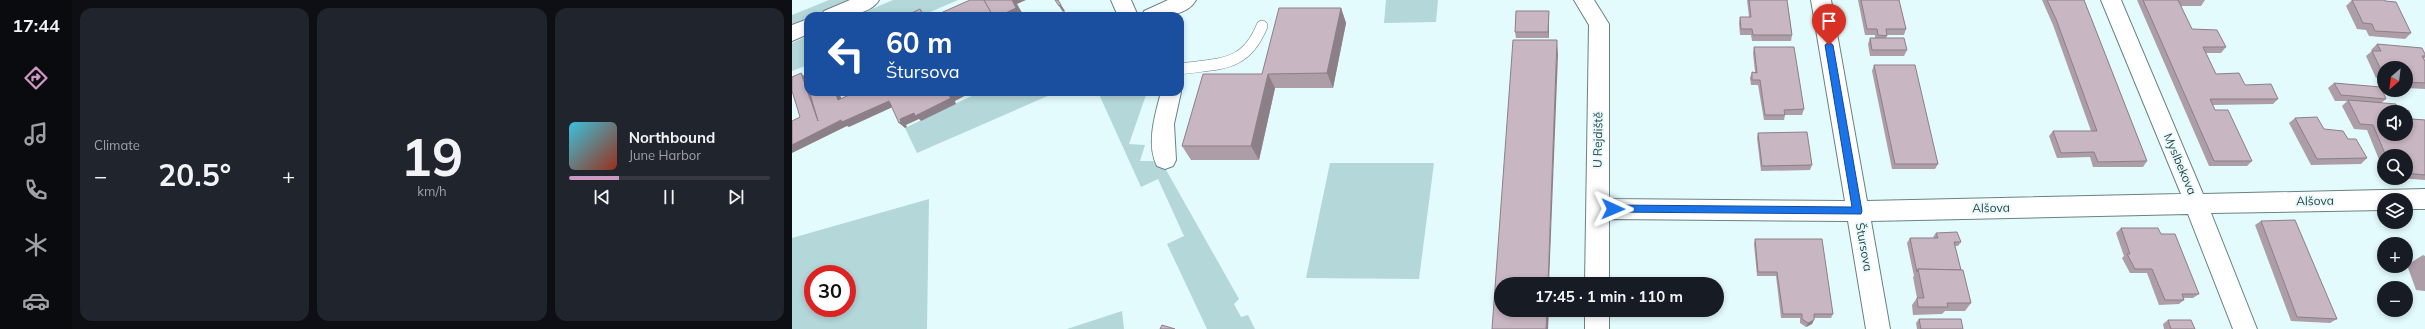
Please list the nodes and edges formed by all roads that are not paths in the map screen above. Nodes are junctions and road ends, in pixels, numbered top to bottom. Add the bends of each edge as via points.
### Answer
1 (870, 0) edge
2 (1121, 0) edge
3 (1186, 0) edge
4 (1584, 0) edge
5 (1821, 0) edge
6 (2111, 0) edge
7 (841, 12) edge
8 (1126, 12) edge
9 (1160, 12) edge
10 (1262, 26) dead end
11 (804, 28) edge
12 (792, 32) edge
13 (1184, 68) edge
14 (1170, 96) edge
15 (1165, 160) dead end
16 (2413, 199) edge
17 (2425, 199) edge
18 (2377, 200) edge
19 (2196, 204) junction
20 (1597, 209) junction
21 (1857, 211) junction
22 (1597, 277) edge
23 (1597, 317) edge
24 (1596, 329) edge
25 (1878, 329) edge
26 (2245, 329) edge

1 - 7 street
2 - 8 street
3 - 9 street
4 - 20 street, U Rejdiště via 1599,24
5 - 21 street, Štursova
6 - 19 street, Myslbekova
10 - 13 lane via 1252,47 1245,54 1229,60
11 - 12 street
14 - 15 street via 1163,124
16 - 17 street, Alšova
18 - 19 street, Alšova
19 - 21 street, Alšova
19 - 26 street, Myslbekova
20 - 21 street, Alšova
20 - 22 street, U Rejdiště
21 - 25 street, Štursova
23 - 24 street

